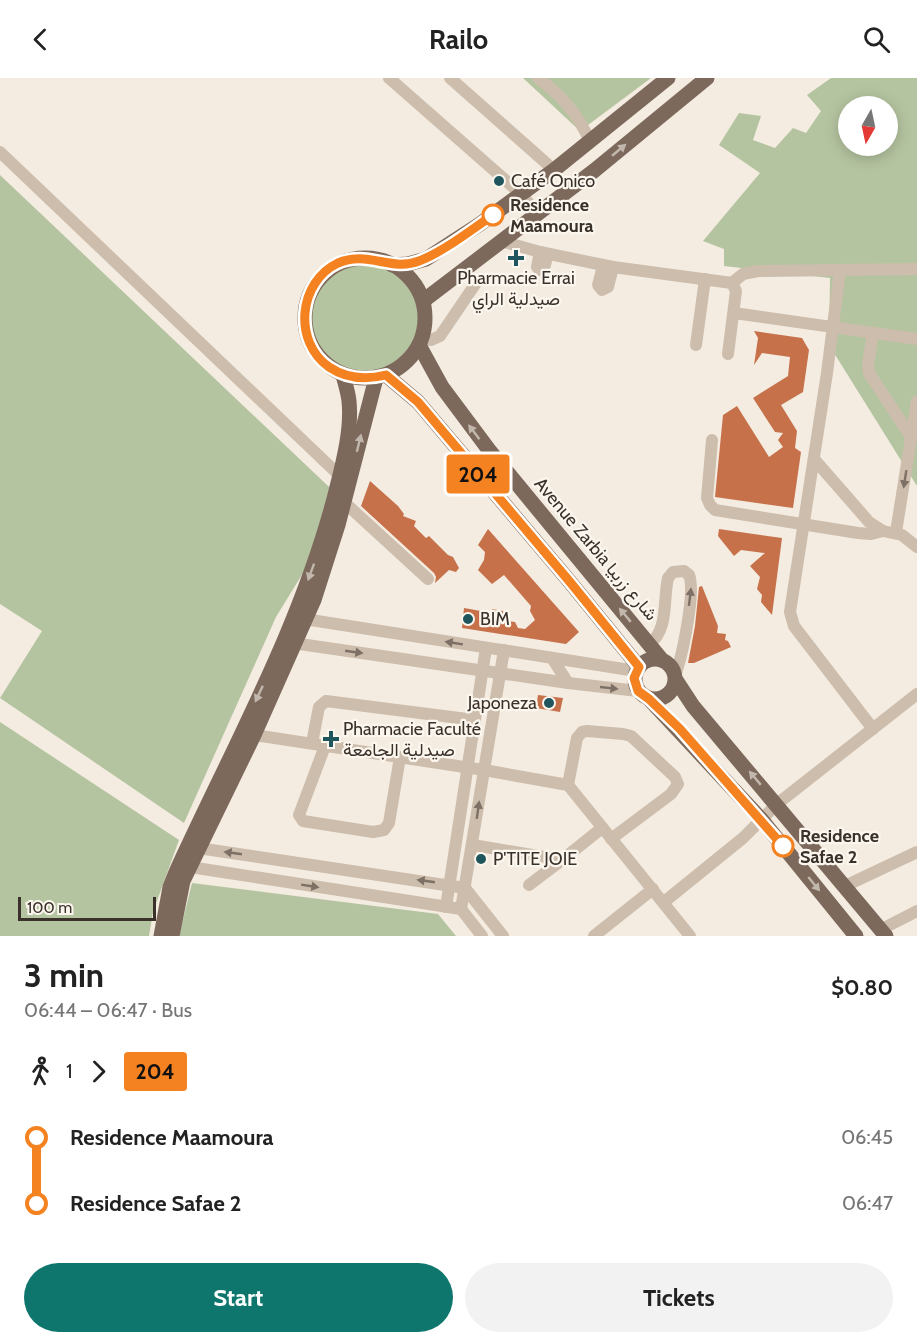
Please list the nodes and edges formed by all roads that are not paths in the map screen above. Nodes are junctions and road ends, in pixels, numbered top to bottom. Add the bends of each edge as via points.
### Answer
1 (389, 78) edge
2 (450, 78) edge
3 (538, 78) edge
4 (668, 78) edge
5 (706, 78) edge
6 (590, 141) junction
7 (0, 152) edge
8 (554, 170) junction
9 (520, 193) junction
10 (537, 213) junction
11 (501, 240) junction
12 (392, 265) junction
13 (917, 269) edge
14 (840, 270) junction
15 (705, 279) junction
16 (476, 283) dead end
17 (732, 283) junction
18 (423, 301) junction
19 (734, 313) junction
20 (833, 327) junction
21 (873, 333) junction
22 (917, 339) edge
23 (421, 342) junction
24 (696, 345) dead end
25 (728, 354) dead end
26 (343, 375) junction
27 (381, 376) junction
28 (917, 401) edge
29 (911, 437) junction
30 (712, 440) dead end
31 (814, 459) junction
32 (340, 476) junction
33 (344, 502) junction
34 (804, 524) junction
35 (883, 531) junction
36 (896, 532) junction
37 (917, 547) edge
38 (428, 579) dead end
39 (300, 618) junction
40 (290, 643) junction
41 (649, 644) junction
42 (486, 648) junction
43 (504, 650) junction
44 (552, 658) junction
45 (662, 660) junction
46 (637, 669) junction
47 (483, 671) junction
48 (500, 674) junction
49 (675, 678) junction
50 (568, 683) junction
51 (917, 694) edge
52 (644, 695) junction
53 (475, 720) junction
54 (873, 729) junction
55 (254, 735) junction
56 (318, 745) junction
57 (400, 757) junction
58 (468, 768) junction
59 (484, 770) junction
60 (568, 785) junction
61 (777, 804) junction
62 (761, 819) junction
63 (602, 828) junction
64 (611, 839) junction
65 (473, 845) junction
66 (198, 848) junction
67 (917, 852) edge
68 (562, 860) junction
69 (190, 867) junction
70 (450, 885) junction
71 (529, 885) dead end
72 (844, 886) junction
73 (465, 888) junction
74 (653, 889) junction
75 (664, 902) junction
76 (446, 907) junction
77 (461, 909) junction
78 (917, 911) edge
79 (883, 934) edge
80 (161, 936) edge
81 (172, 936) edge
82 (482, 936) edge
83 (503, 936) edge
84 (594, 936) edge
85 (690, 936) edge
86 (856, 936) edge

1 - 9 street
2 - 8 street
3 - 6 street via 570,105
4 - 6 main road
10 -> 5 main road
6 - 8 main road
7 - 32 street
8 - 9 main road
9 - 10 street
9 - 12 main road via 426,259
10 - 11 main road
11 - 15 street via 608,266
11 - 18 main road
12 - 18 main road via 406,274
12 - 26 main road via 354,258 337,264 325,272 306,302 304,320 315,353
13 - 14 street
14 - 17 street via 753,272 738,276
14 - 20 street
15 - 17 street
15 - 24 street
16 - 23 street via 440,336
17 - 19 street via 736,291
18 - 23 main road
19 - 20 street
19 - 25 street
20 - 21 street
20 - 31 street
21 - 22 street
21 - 29 street via 869,373
23 - 27 main road via 405,364
41 -> 23 main road, Avenue Zarbia شارع زربيا via 464,418 436,379
26 - 27 main road
26 - 32 main road via 349,415
33 -> 27 main road
27 - 46 main road via 418,402 570,582
28 - 29 street
29 -> 36 street
30 - 34 street via 706,498 712,508
31 - 34 street
31 - 35 street via 869,522
32 -> 39 main road
33 - 38 street
33 - 39 main road via 325,569
34 - 35 street via 864,534
34 - 54 street via 791,622
35 - 36 street
36 - 37 street
39 - 40 main road
42 -> 39 street
40 -> 47 street
40 - 55 main road
40 -> 80 main road via 176,872
41 - 45 main road, Avenue Zarbia شارع زربيا
49 -> 41 street via 692,586 684,571 673,572 668,578 661,629
42 - 43 street
42 - 47 street
43 - 44 street
43 - 48 street
44 - 46 street
44 - 50 street
45 - 46 main road via 649,660
45 - 49 main road via 671,666
46 - 52 main road via 634,678
47 - 48 street
47 - 53 street
48 - 50 street
48 - 59 street
49 - 52 main road via 667,696 655,700
61 -> 49 main road via 693,706
50 -> 52 street
51 - 54 street
52 - 62 main road
53 - 56 street via 326,701 318,710
53 - 58 street
54 - 61 street
55 - 56 street
55 - 66 main road
56 - 57 street
56 - 57 street via 299,815 303,821 373,832 384,830 389,823
57 - 58 street
58 - 59 street
58 - 70 street
59 - 60 street
65 -> 59 street
60 - 63 street
60 - 64 street via 577,738 587,731 631,736 675,777 678,784 671,794
61 - 62 street
61 - 72 main road
62 - 75 street
62 -> 86 main road
63 - 64 street
63 - 68 street
64 - 74 street
65 - 68 street
65 - 73 street
66 - 69 main road
70 -> 66 street
67 - 72 street
68 - 71 street
69 -> 76 street
69 - 81 main road via 179,894
70 - 73 street
70 - 76 street
72 - 79 main road
73 - 77 street
73 - 83 street
74 - 75 street
74 - 84 street
75 - 85 street
76 - 77 street
77 - 82 street
78 - 79 street

